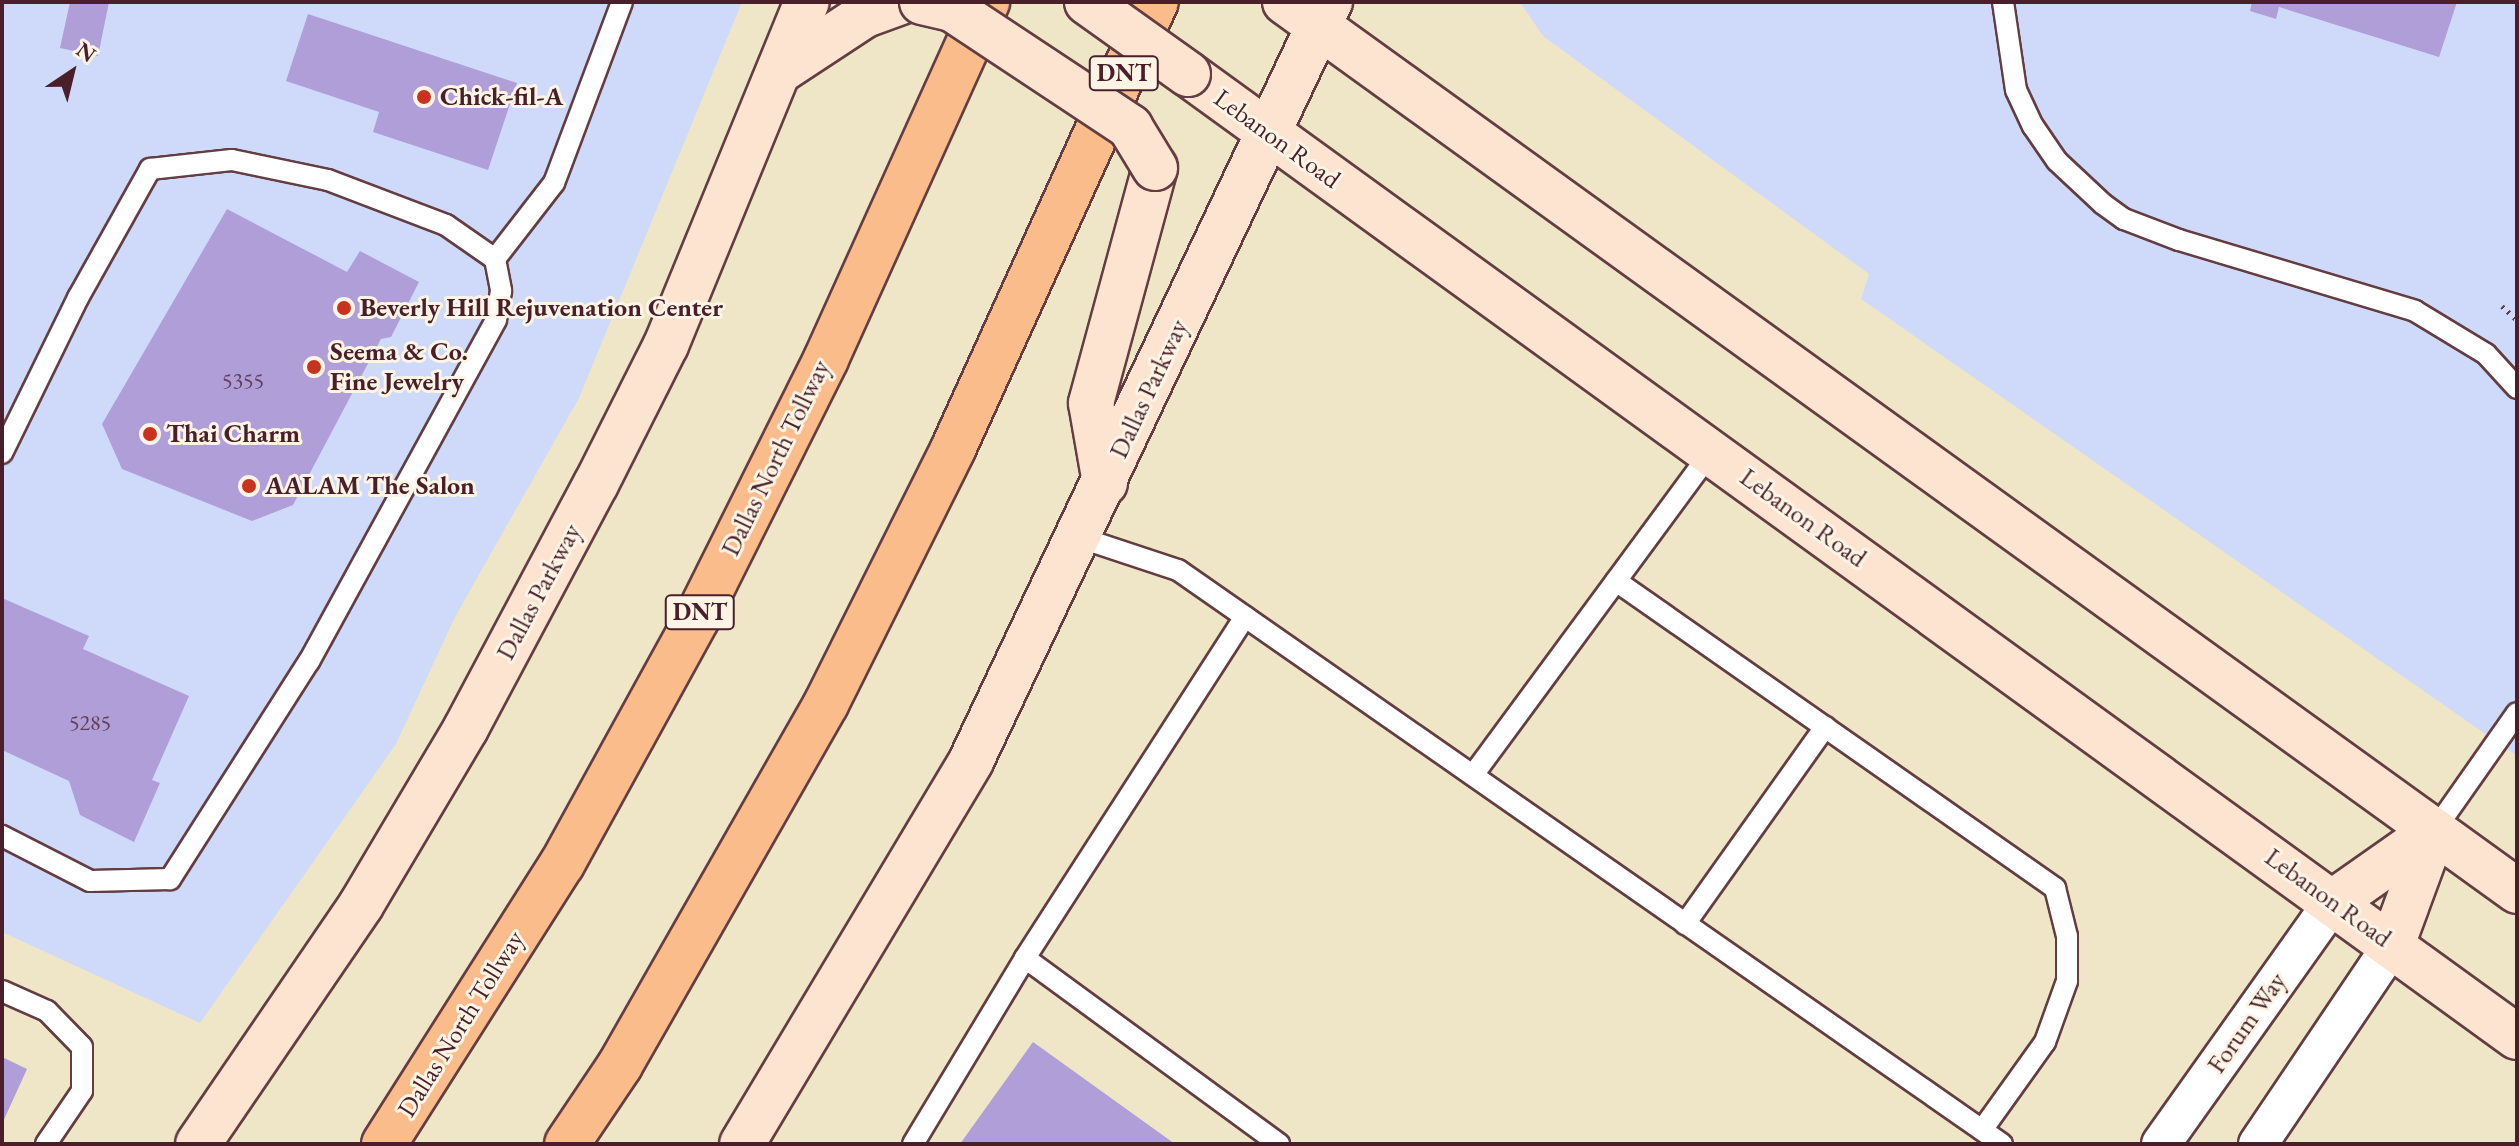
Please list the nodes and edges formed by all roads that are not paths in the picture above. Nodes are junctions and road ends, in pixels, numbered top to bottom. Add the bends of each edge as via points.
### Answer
1 (622, 2) edge
2 (807, 2) edge
3 (901, 2) edge
4 (922, 2) edge
5 (987, 2) edge
6 (1087, 2) edge
7 (1156, 2) edge
8 (2003, 2) edge
9 (1311, 10) edge
10 (780, 71) junction
11 (1269, 133) junction
12 (495, 259) junction
13 (2517, 388) edge
14 (1711, 452) junction
15 (2, 453) edge
16 (1105, 483) junction
17 (1078, 537) junction
18 (1616, 581) junction
19 (1245, 617) junction
20 (2517, 713) edge
21 (1825, 727) junction
22 (1473, 775) junction
23 (2434, 831) junction
24 (2, 836) edge
25 (2517, 891) edge
26 (2333, 902) junction
27 (1685, 924) junction
28 (2392, 945) junction
29 (1025, 958) junction
30 (2, 991) edge
31 (2517, 1037) edge
32 (620, 1065) junction
33 (1982, 1130) junction
34 (46, 1144) edge
35 (198, 1144) edge
36 (384, 1144) edge
37 (567, 1144) edge
38 (585, 1144) edge
39 (742, 1144) edge
40 (913, 1144) edge
41 (1279, 1144) edge
42 (2002, 1144) edge
43 (2161, 1144) edge
44 (2258, 1144) edge

1 - 12 lane via 554,183
2 - 10 main road, Dallas Parkway
3 - 10 main road via 865,15
4 - 16 main road, bridge via 952,9 1130,127 1155,168 1091,403
5 - 36 highway, Dallas North Tollway / DNT via 826,359 697,618 562,864
6 - 11 main road, Lebanon Road, bridge
7 - 32 highway, DNT via 953,449 826,704
8 - 13 lane via 2016,90 2033,126 2057,161 2103,204 2124,219 2179,240 2415,311 2486,354
9 - 11 main road, Dallas Parkway
9 - 23 main road
10 - 35 main road, Dallas Parkway via 666,345 466,728 361,905
11 - 14 main road, Lebanon Road
11 - 16 main road, Dallas Parkway
12 - 15 lane via 446,225 328,180 232,160 150,169 78,298
12 - 24 lane via 501,291 496,320 309,661 170,879 90,881
14 - 18 lane
14 - 26 main road, Lebanon Road
16 - 17 main road, Dallas Parkway
17 - 19 lane via 1178,570
17 - 39 main road, Dallas Parkway via 971,761
18 - 21 lane
18 - 22 lane
19 - 22 lane
19 - 29 lane
20 - 23 lane
21 - 27 lane
21 - 33 lane via 2055,888 2067,936 2067,981 2045,1042
22 - 27 lane
23 - 25 main road
23 - 26 main road
23 - 28 main road
26 - 28 main road, Lebanon Road
26 - 43 street, Forum Way
27 - 33 lane
28 - 31 main road, Lebanon Road
28 - 44 street
29 - 40 lane
29 - 41 lane
30 - 34 lane via 47,1011 82,1047 82,1091
32 - 37 highway, DNT
32 - 38 highway
33 - 42 lane

